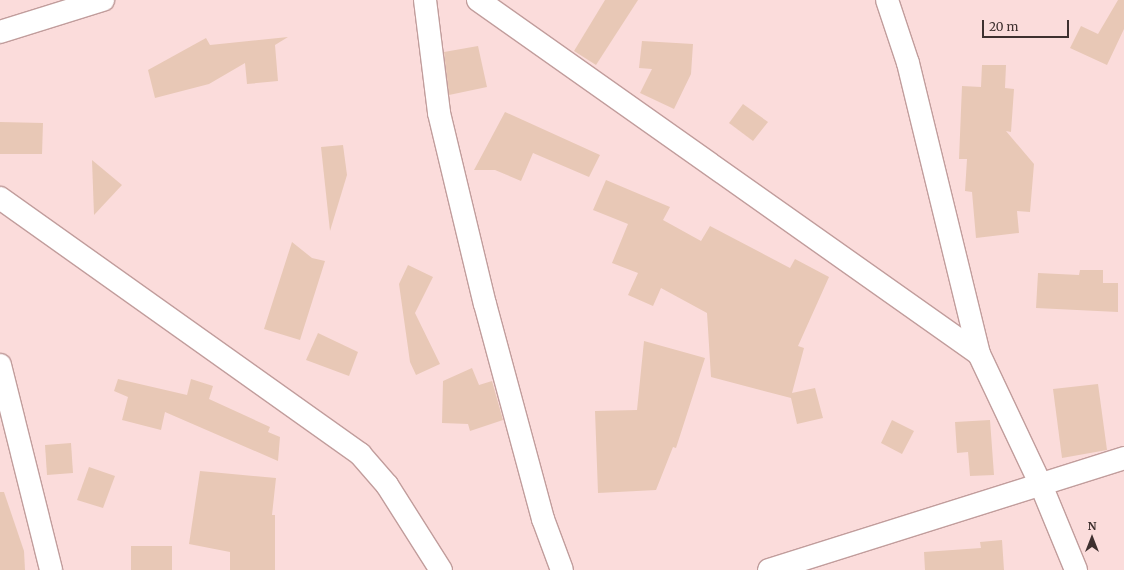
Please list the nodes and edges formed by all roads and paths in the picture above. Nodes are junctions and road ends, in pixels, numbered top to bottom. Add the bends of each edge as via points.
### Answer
1 (103, 0) edge
2 (425, 0) edge
3 (478, 0) edge
4 (887, 0) edge
5 (0, 32) edge
6 (0, 198) edge
7 (979, 354) junction
8 (0, 365) edge
9 (1124, 458) edge
10 (1041, 485) junction
11 (51, 570) edge
12 (441, 570) edge
13 (562, 570) edge
14 (769, 570) edge
15 (1076, 570) edge

1 - 5 street
2 - 13 street via 439,113 484,304 543,520
3 - 7 street
4 - 7 street via 908,63
6 - 12 street via 360,454 387,485
7 - 10 street
8 - 11 street
9 - 10 street
10 - 14 street
10 - 15 street

